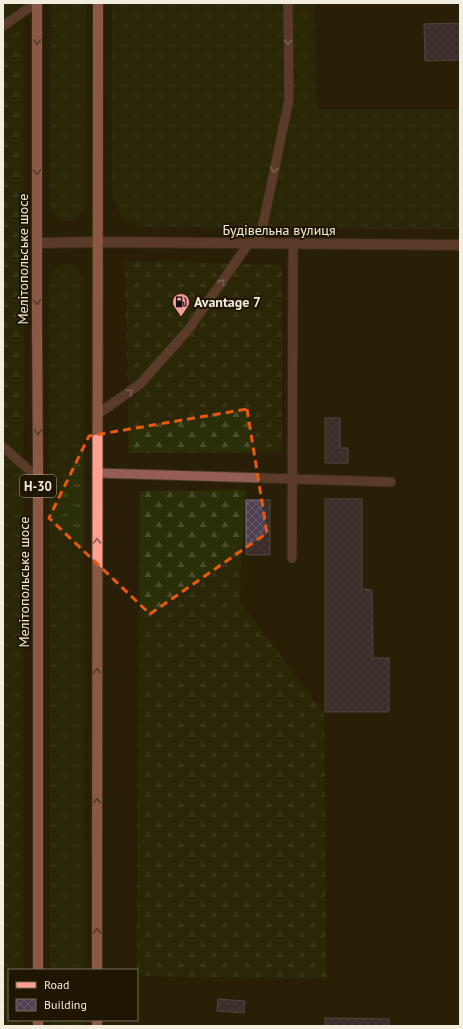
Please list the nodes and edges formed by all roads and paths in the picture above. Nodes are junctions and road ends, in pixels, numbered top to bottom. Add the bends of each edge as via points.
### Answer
1 (36, 3) edge
2 (98, 3) edge
3 (288, 3) edge
4 (3, 26) edge
5 (98, 242) junction
6 (37, 243) junction
7 (253, 243) junction
8 (293, 244) junction
9 (460, 245) edge
10 (98, 414) junction
11 (3, 447) edge
12 (97, 473) junction
13 (38, 478) junction
14 (292, 479) junction
15 (391, 482) dead end
16 (292, 558) dead end
17 (38, 969) edge
18 (97, 969) edge

1 - 4 lane
1 -> 6 main road, Мелітопольське шосе / Н-30
2 - 5 main road
3 -> 7 lane via 289,99 264,220
5 - 6 street, Будівельна вулиця
5 - 7 street, Будівельна вулиця
5 - 10 main road
6 -> 13 main road, Мелітопольське шосе / Н-30
7 - 8 street, Будівельна вулиця
10 -> 7 lane via 140,384 184,335
8 - 9 street, Будівельна вулиця
8 - 14 lane
10 - 12 main road
11 - 13 lane
12 - 14 lane
18 -> 12 main road
13 - 17 main road, Мелітопольське шосе / Н-30
14 - 15 lane
14 - 16 lane

